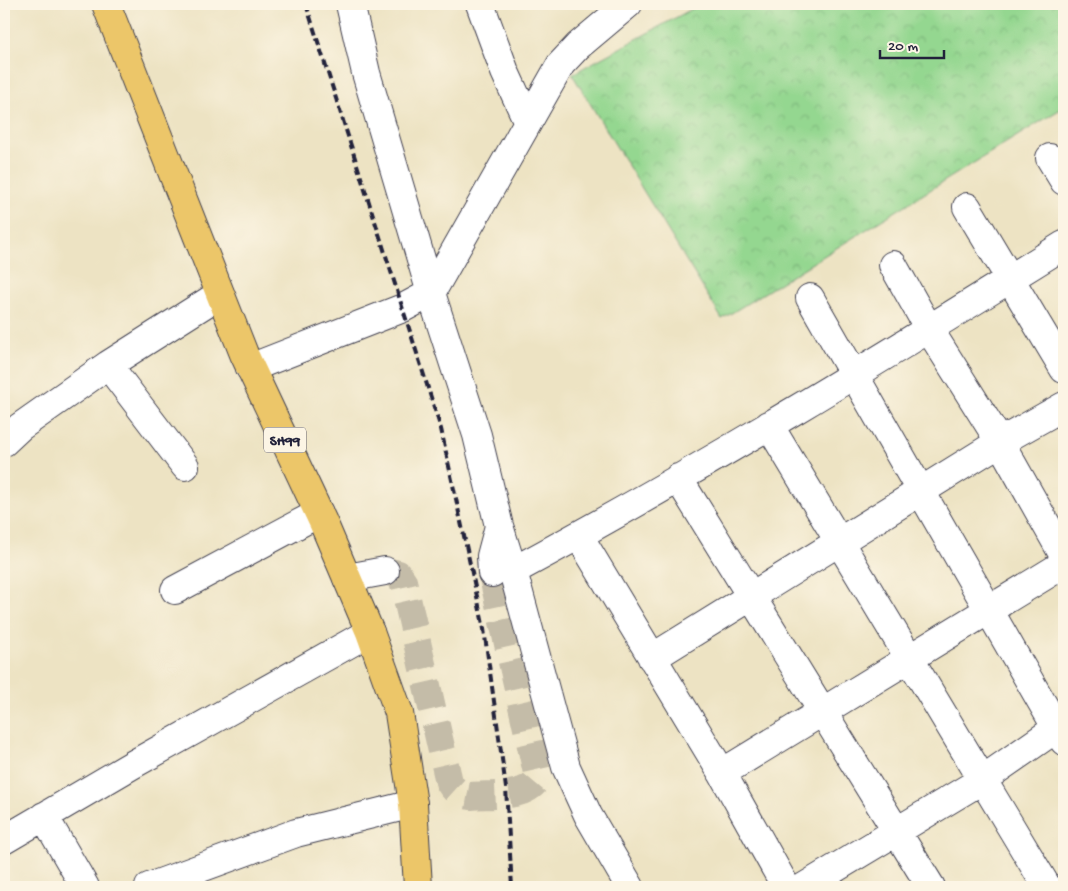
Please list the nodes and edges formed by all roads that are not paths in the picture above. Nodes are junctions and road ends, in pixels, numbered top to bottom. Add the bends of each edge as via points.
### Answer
1 (106, 4) edge
2 (350, 4) edge
3 (480, 4) edge
4 (628, 4) edge
5 (527, 120) junction
6 (1050, 158) dead end
7 (1064, 181) edge
8 (967, 207) dead end
9 (1064, 245) edge
10 (893, 265) dead end
11 (1010, 279) junction
12 (432, 293) junction
13 (220, 294) junction
14 (810, 298) dead end
15 (929, 329) junction
16 (108, 365) junction
17 (250, 368) junction
18 (1064, 369) edge
19 (852, 374) junction
20 (1064, 406) edge
21 (769, 425) junction
22 (4, 442) edge
23 (1000, 442) junction
24 (184, 466) dead end
25 (678, 478) junction
26 (921, 492) junction
27 (320, 513) junction
28 (579, 536) junction
29 (838, 542) junction
30 (1064, 556) edge
31 (1064, 564) edge
32 (385, 571) dead end
33 (502, 572) junction
34 (347, 578) junction
35 (175, 590) dead end
36 (752, 596) junction
37 (988, 612) junction
38 (370, 632) junction
39 (652, 658) junction
40 (910, 659) junction
41 (823, 710) junction
42 (1061, 731) edge
43 (722, 773) junction
44 (982, 780) junction
45 (413, 804) junction
46 (44, 816) junction
47 (897, 831) junction
48 (4, 840) edge
49 (802, 886) edge
50 (85, 887) edge
51 (149, 887) edge
52 (418, 887) edge
53 (630, 887) edge
54 (931, 887) edge
55 (1047, 887) edge

1 - 13 main road, SH99
2 - 12 street via 366,73
3 - 5 street
4 - 5 street via 561,64
5 - 12 street
6 - 7 street
8 - 11 street
9 - 11 street
10 - 15 street
11 - 15 street
11 - 18 street
12 - 17 street via 403,308
12 - 33 street via 477,435 499,526
13 - 16 street
13 - 17 main road, SH99
14 - 19 street
15 - 19 street
15 - 23 street
16 - 22 street via 20,427
16 - 24 street
17 - 27 main road, SH99
19 - 21 street
19 - 26 street
20 - 23 street
21 - 25 street
21 - 29 street
23 - 26 street
23 - 30 street
25 - 28 street
25 - 36 street
26 - 29 street
26 - 37 street
27 - 34 main road, SH99
27 - 35 street
28 - 33 street
28 - 39 street
29 - 36 street
29 - 40 street
31 - 37 street
32 - 34 street
33 - 53 street via 566,767 588,815
34 - 38 main road, SH99
36 - 39 street
36 - 41 street
37 - 40 street
37 - 42 street
38 - 45 main road, SH99 via 399,712
38 - 46 street
39 - 43 street
40 - 41 street
40 - 44 street
41 - 43 street
41 - 47 street
42 - 44 street
43 - 49 street
44 - 47 street
44 - 55 street
45 - 51 street via 296,833
45 - 52 main road, SH99
46 - 48 street
46 - 50 street
47 - 49 street
47 - 54 street

